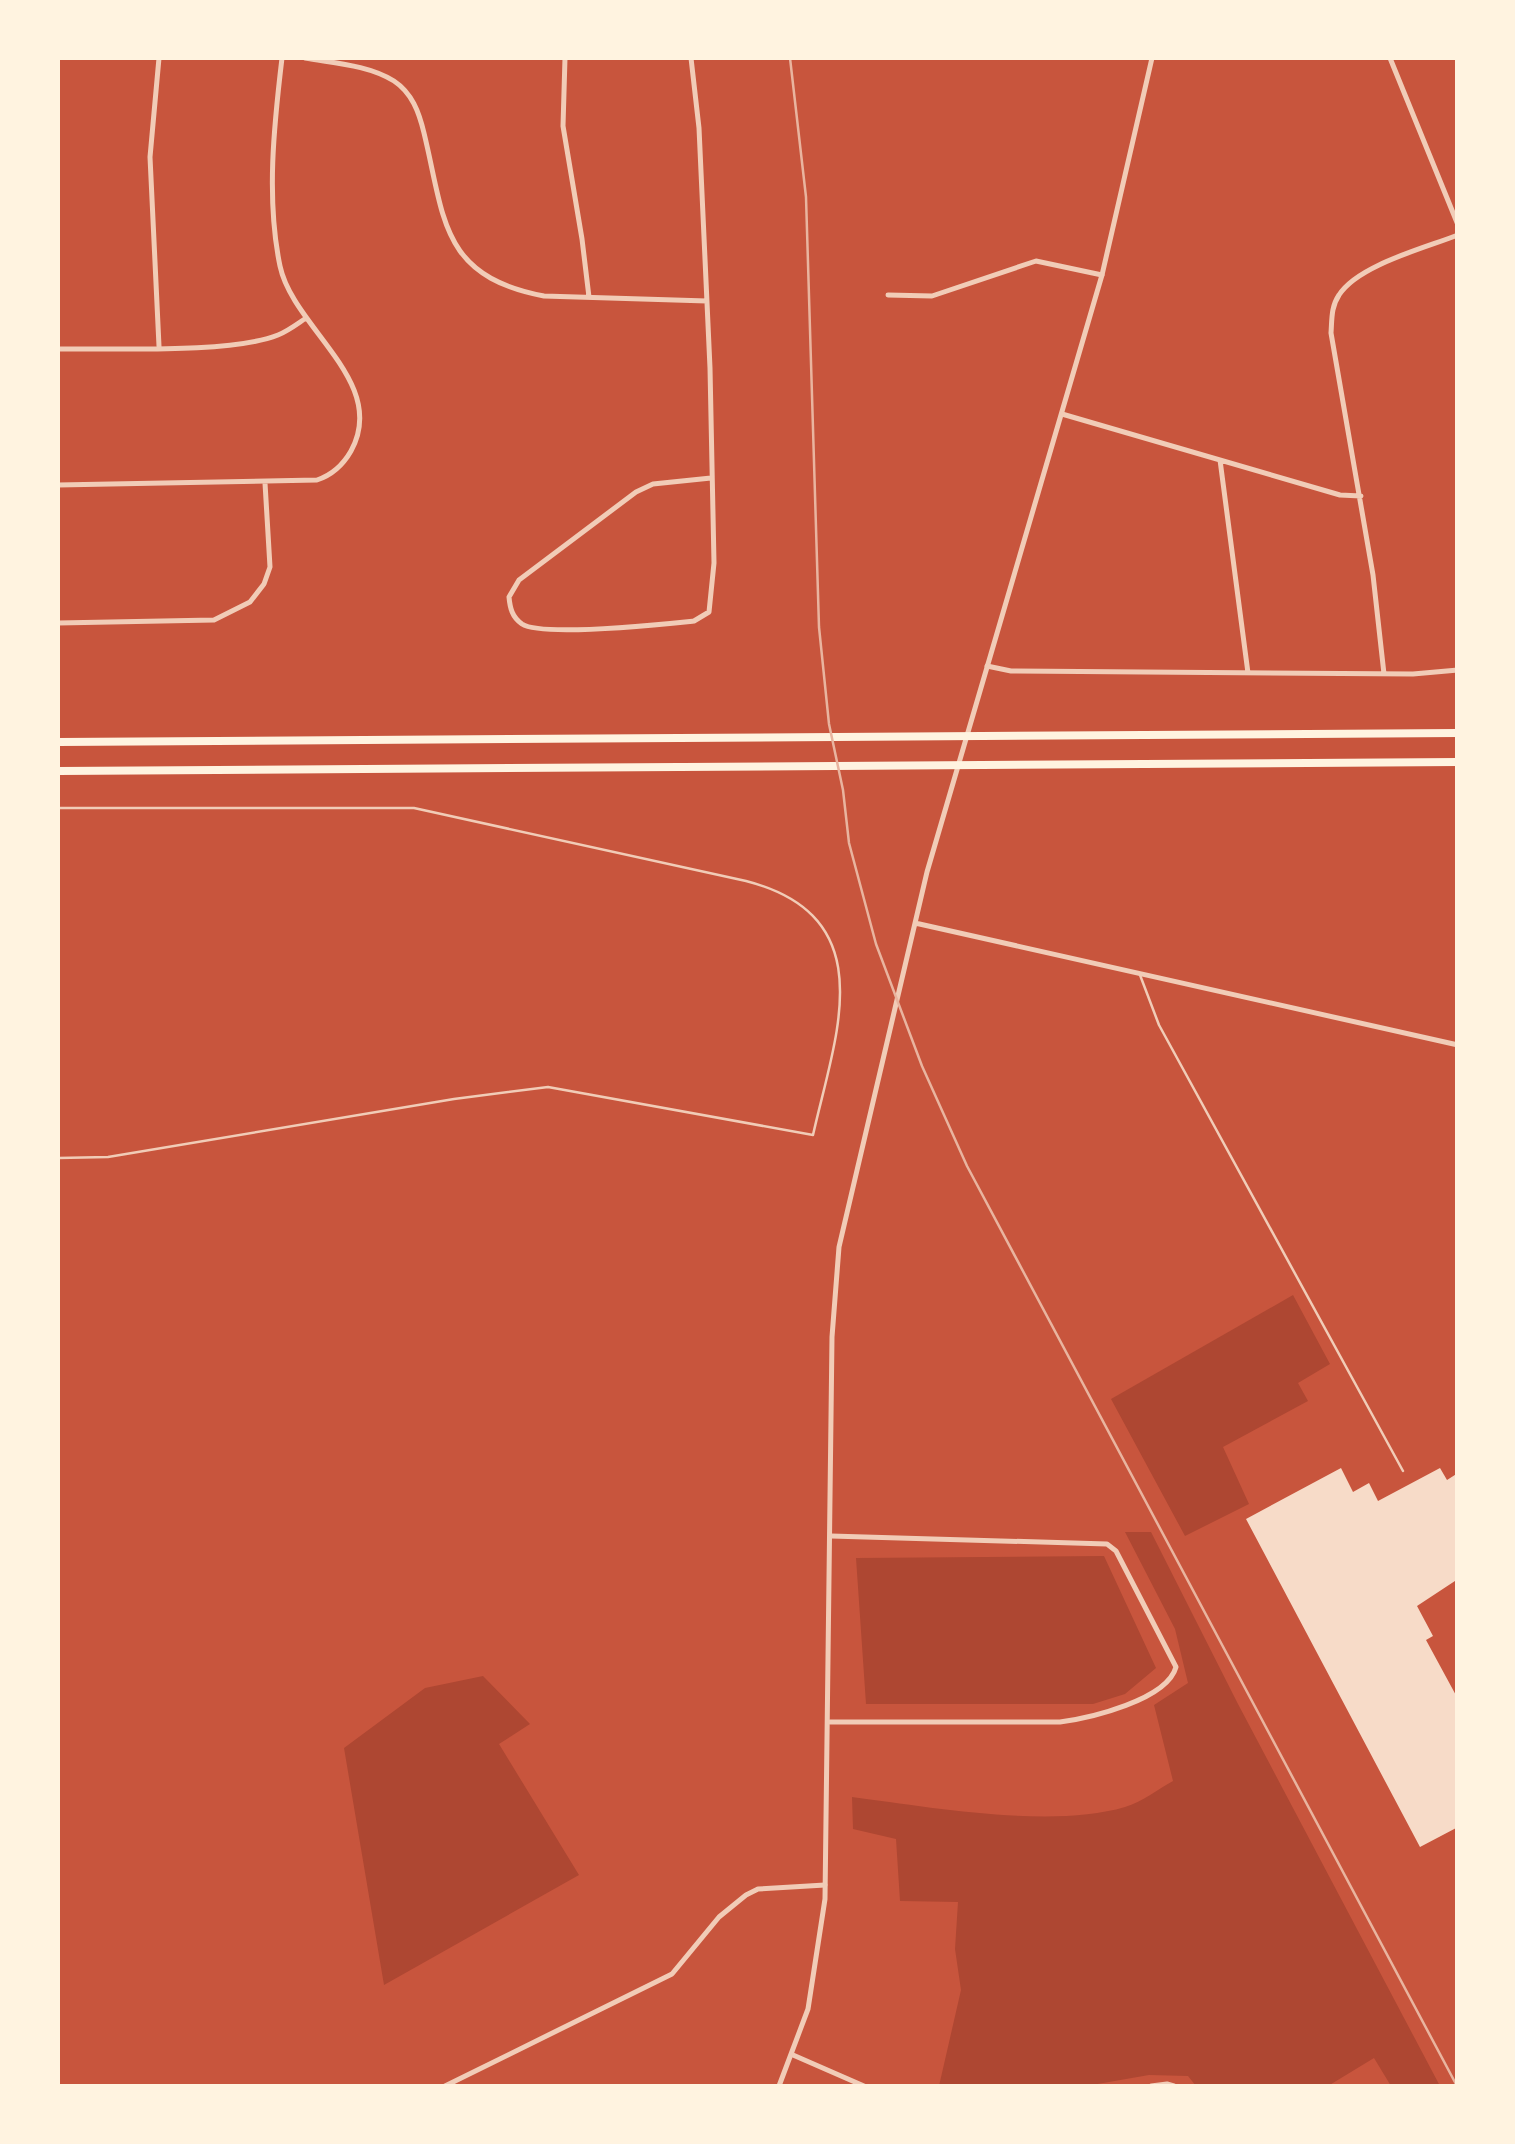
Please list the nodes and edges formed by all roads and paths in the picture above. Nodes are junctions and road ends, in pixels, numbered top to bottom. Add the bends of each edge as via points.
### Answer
1 (160, 58) edge
2 (282, 58) edge
3 (305, 58) edge
4 (565, 58) edge
5 (690, 58) edge
6 (1152, 58) edge
7 (1390, 58) edge
8 (1456, 215) edge
9 (1458, 225) edge
10 (1458, 235) edge
11 (1102, 275) junction
12 (888, 296) dead end
13 (589, 298) junction
14 (708, 301) junction
15 (306, 318) junction
16 (159, 346) junction
17 (58, 349) edge
18 (1062, 414) junction
19 (1220, 460) junction
20 (711, 478) junction
21 (265, 483) junction
22 (58, 485) edge
23 (1360, 496) junction
24 (58, 623) edge
25 (987, 666) junction
26 (1458, 670) edge
27 (1248, 673) junction
28 (1384, 674) junction
29 (1458, 733) edge
30 (58, 742) edge
31 (1458, 762) edge
32 (58, 771) edge
33 (58, 808) edge
34 (915, 923) junction
35 (1140, 974) junction
36 (1458, 1045) edge
37 (58, 1158) edge
38 (1404, 1471) dead end
39 (831, 1536) junction
40 (830, 1722) junction
41 (826, 1885) junction
42 (793, 2055) junction
43 (445, 2086) edge
44 (779, 2086) edge
45 (864, 2086) edge
46 (1151, 2086) edge
47 (1174, 2086) edge

1 - 16 street via 150,157
2 - 15 street via 273,170 276,244 289,292
3 - 13 street via 378,72 410,95 445,228 476,269 518,291
4 - 13 street via 562,126
5 - 14 street
6 - 11 street
7 - 8 street
8 - 9 street
10 - 23 street via 1357,278 1332,309
11 - 12 street via 1036,261 932,296
11 - 18 street
13 - 14 street
14 - 20 street
15 - 16 street via 267,338
15 - 21 street via 356,394 356,440 324,478
16 - 17 street
18 - 19 street
18 - 25 street
19 - 23 street
19 - 27 street
20 - 20 street via 712,600 700,619 546,630 520,624 512,613 509,597 519,580 617,504 654,484
21 - 22 street
21 - 24 street via 270,567 250,602 214,620
23 - 28 street
25 - 27 street
25 - 34 street
26 - 28 street
27 - 28 street
29 - 30 highway
31 - 32 highway
33 - 37 lane via 414,808 759,884 822,928 840,968 842,1008 813,1135 548,1087 108,1158
34 - 35 street
34 - 39 street via 839,1247
35 - 36 street
35 - 38 lane via 1159,1025
39 - 40 street
39 - 40 street via 1107,1544 1176,1667 1168,1681 1120,1710 1089,1718
40 - 41 street
41 - 42 street via 815,1974
41 - 43 street via 746,1895 672,1974
42 - 44 street
42 - 45 street
46 - 47 street

